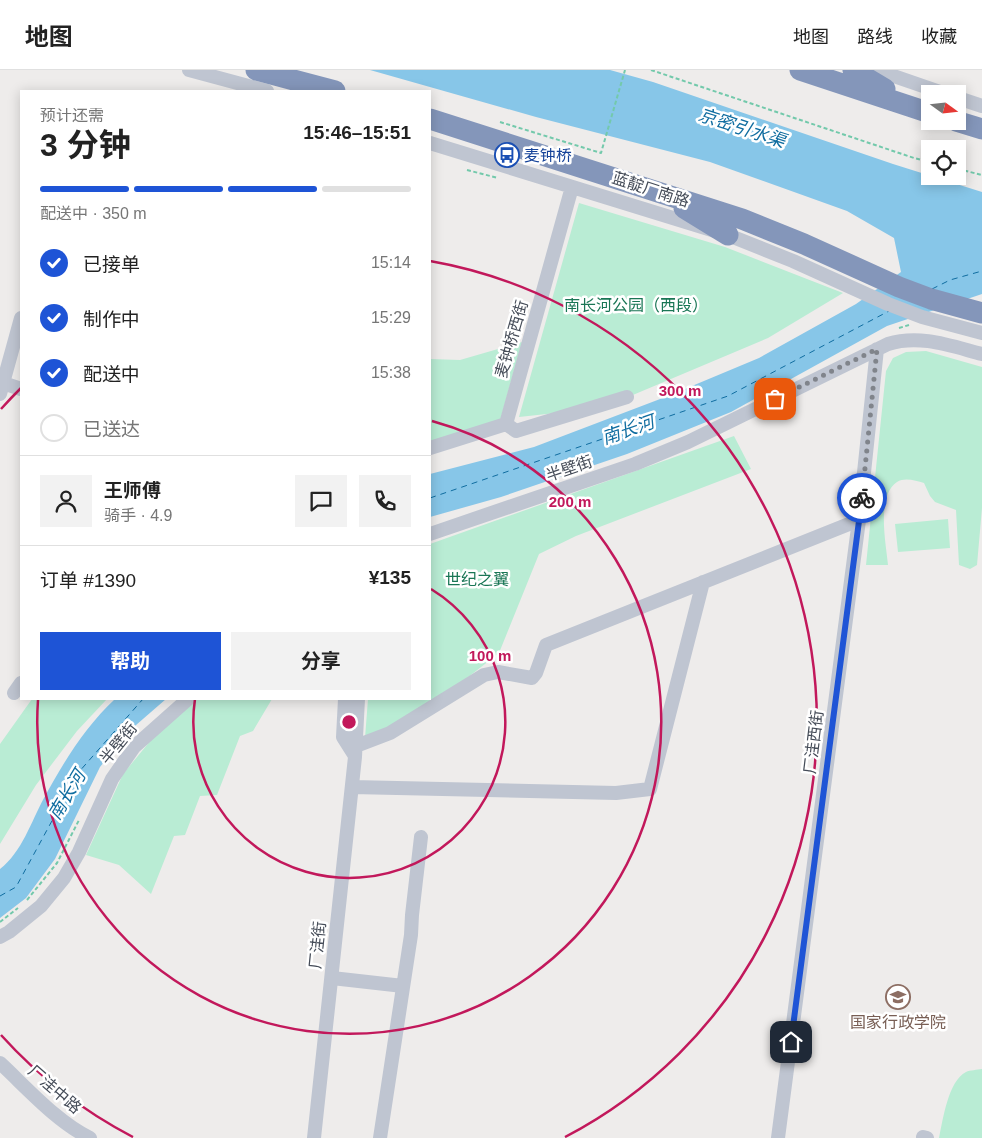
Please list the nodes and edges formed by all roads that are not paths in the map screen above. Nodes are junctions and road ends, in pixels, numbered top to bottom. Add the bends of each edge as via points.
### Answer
1 (189, 70) edge
2 (256, 70) edge
3 (800, 70) edge
4 (853, 70) edge
5 (876, 70) edge
6 (921, 85) edge
7 (264, 90) edge
8 (331, 90) edge
9 (966, 101) edge
10 (982, 106) edge
11 (921, 109) edge
12 (921, 110) edge
13 (431, 119) edge
14 (966, 124) edge
15 (982, 129) edge
16 (431, 143) edge
17 (572, 187) junction
18 (652, 189) junction
19 (728, 235) junction
20 (862, 282) junction
21 (982, 314) edge
22 (20, 321) edge
23 (982, 333) edge
24 (877, 349) junction
25 (982, 354) edge
26 (1, 386) edge
27 (20, 389) edge
28 (627, 397) dead end
29 (506, 424) junction
30 (431, 448) edge
31 (859, 520) junction
32 (431, 534) edge
33 (703, 582) junction
34 (187, 700) edge
35 (345, 700) edge
36 (358, 700) edge
37 (356, 751) junction
38 (352, 787) junction
39 (421, 837) dead end
40 (0, 937) edge
41 (332, 978) junction
42 (403, 986) junction
43 (0, 1063) edge
44 (90, 1138) edge
45 (314, 1138) edge
46 (380, 1138) edge
47 (778, 1138) edge

1 - 7 street
2 - 8 highway
3 - 12 highway
4 - 11 highway
5 - 6 street
9 - 10 street
13 - 18 highway, 蓝靛厂南路
14 - 15 highway
16 - 17 street, 蓝靛厂南路
17 - 19 street, 蓝靛厂南路
17 - 29 street, 麦钟桥西街
18 - 19 highway
18 - 20 highway, 蓝靛厂南路 via 742,218 804,244
19 - 20 street, 蓝靛厂南路 via 793,261
20 - 21 highway
20 - 23 street via 922,317
22 - 26 street
24 - 25 street, 半壁街 via 901,340 926,340
24 - 31 street, 厂洼西街
24 - 32 street, 半壁街 via 688,442 635,464
26 - 27 street
28 - 29 street via 516,432
29 - 30 street
31 - 33 street
31 - 47 street, 厂洼西街
33 - 37 street via 546,645 532,678 498,672 484,676
33 - 38 street via 650,789 616,793
34 - 40 street, 半壁街 via 134,747 112,779 64,878 42,906
35 - 37 street via 343,737
36 - 37 street, 厂洼街
37 - 38 street, 厂洼街
38 - 41 street, 厂洼街
39 - 42 street via 412,935
41 - 42 street
41 - 45 street, 厂洼街
42 - 46 street
43 - 44 street, 厂洼中路 via 44,1105

